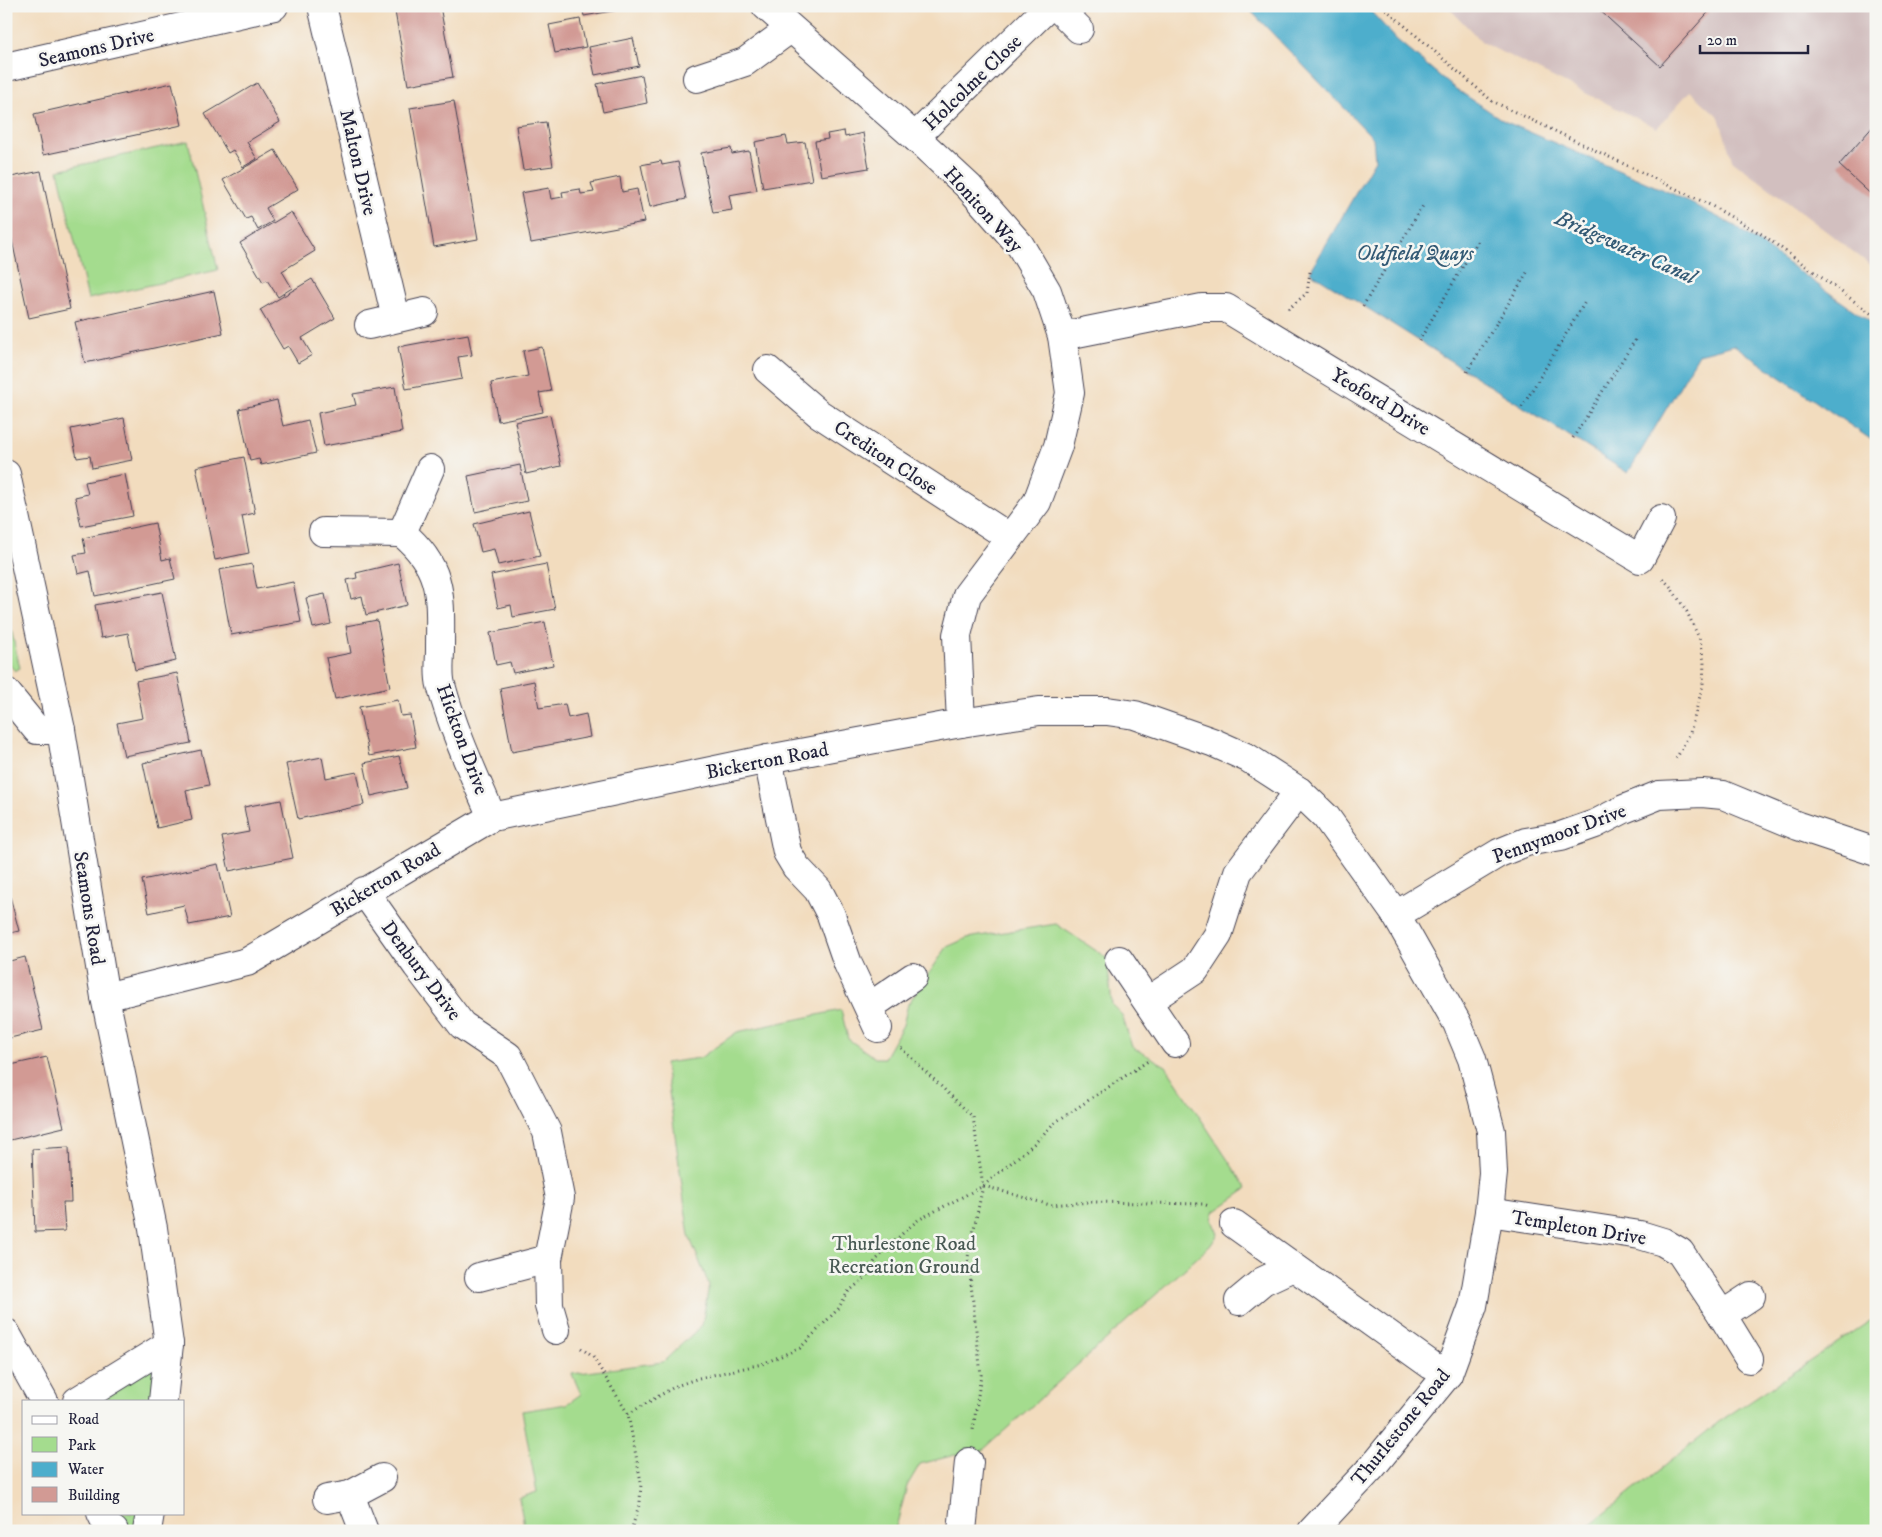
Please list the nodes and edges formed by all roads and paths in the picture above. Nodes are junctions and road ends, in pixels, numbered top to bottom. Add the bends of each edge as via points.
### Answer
1 (274, 6) edge
2 (322, 6) edge
3 (766, 6) edge
4 (1049, 6) edge
5 (1056, 6) edge
6 (1382, 6) edge
7 (790, 29) junction
8 (1079, 29) dead end
9 (6, 67) edge
10 (697, 78) dead end
11 (916, 137) junction
12 (1424, 204) dead end
13 (1479, 239) dead end
14 (1528, 271) dead end
15 (1310, 272) dead end
16 (1585, 302) dead end
17 (1363, 306) dead end
18 (424, 312) dead end
19 (1284, 313) dead end
20 (1876, 316) edge
21 (396, 318) junction
22 (369, 325) dead end
23 (1062, 336) junction
24 (1637, 337) dead end
25 (1419, 341) dead end
26 (768, 370) dead end
27 (1467, 372) dead end
28 (1522, 407) dead end
29 (1573, 438) dead end
30 (430, 469) dead end
31 (6, 474) edge
32 (9, 501) edge
33 (1661, 519) dead end
34 (323, 532) dead end
35 (402, 533) junction
36 (1009, 537) junction
37 (1640, 559) junction
38 (6, 692) edge
39 (961, 723) junction
40 (62, 730) junction
41 (768, 759) junction
42 (1298, 790) junction
43 (1660, 795) junction
44 (492, 817) junction
45 (1876, 852) edge
46 (364, 891) junction
47 (1396, 915) junction
48 (1119, 960) dead end
49 (913, 977) dead end
50 (105, 997) junction
51 (1148, 1001) junction
52 (873, 1017) junction
53 (1175, 1043) joint
54 (983, 1186) junction
55 (1489, 1212) junction
56 (1234, 1224) joint
57 (548, 1260) junction
58 (1293, 1267) junction
59 (479, 1277) dead end
60 (1751, 1296) dead end
61 (1239, 1301) dead end
62 (1722, 1315) junction
63 (556, 1330) joint
64 (6, 1332) edge
65 (170, 1344) junction
66 (1749, 1359) dead end
67 (1448, 1374) junction
68 (43, 1400) edge
69 (79, 1400) edge
70 (163, 1400) edge
71 (628, 1414) junction
72 (969, 1462) joint
73 (382, 1478) dead end
74 (102, 1514) edge
75 (150, 1514) edge
76 (114, 1531) edge
77 (148, 1531) edge
78 (364, 1531) edge
79 (631, 1531) edge
80 (962, 1531) edge
81 (1312, 1531) edge

1 - 9 street, Seamons Drive
2 - 21 street, Malton Drive
3 - 7 street, Honiton Way
4 - 11 street, Holcolme Close
5 - 8 street
6 - 20 path via 1492,100 1721,211 1763,235
7 - 10 street via 745,62
7 - 11 street, Honiton Way
11 - 23 street, Honiton Way via 969,187 1020,246 1047,291
12 - 17 path
13 - 25 path
14 - 27 path
15 - 19 path via 1307,293
16 - 28 path
18 - 21 street
21 - 22 street
23 - 36 street, Honiton Way via 1070,393 1058,446 1037,502
23 - 37 street, Yeoford Drive via 1202,308 1226,308
24 - 29 path
26 - 36 street, Crediton Close via 818,413
30 - 35 street
31 - 32 street, Seamons Road
32 - 40 street, Seamons Road
33 - 37 street
34 - 35 street
35 - 44 street, Hickton Drive via 420,548 432,567 440,607 440,682 452,722
36 - 39 street, Honiton Way via 967,595 957,635
37 - 43 path via 1670,586 1700,640 1704,662 1703,684 1690,733
38 - 40 street via 37,730
39 - 41 street, Bickerton Road
39 - 42 street, Bickerton Road via 1039,712 1107,711 1135,715 1248,758
40 - 50 street, Seamons Road
41 - 44 street, Bickerton Road
41 - 52 street via 787,852 796,867 818,890 832,915 848,964
42 - 47 street, Bickerton Road via 1326,817
42 - 51 street via 1238,872 1218,934 1196,970
43 - 45 street, Pennymoor Drive via 1723,795 1798,826
43 - 47 street, Pennymoor Drive via 1595,824 1561,836 1526,842 1499,853
44 - 46 street, Bickerton Road
46 - 50 street, Bickerton Road via 247,962
46 - 57 street, Denbury Drive via 462,1025 508,1056 547,1132 560,1198
47 - 55 street, Thurlestone Road via 1457,1023 1472,1059 1491,1131
48 - 51 street
49 - 52 street
50 - 65 street, Seamons Road via 154,1228
51 - 53 street
52 - 54 path via 973,1117
53 - 54 path via 1054,1123
54 - 56 path via 1050,1205 1100,1202 1204,1204 1224,1212
54 - 71 path via 918,1220 893,1241 865,1278 848,1292 838,1310 800,1348 762,1364 676,1386
54 - 72 path via 968,1257 981,1375
55 - 62 street, Templeton Drive via 1640,1235 1664,1242 1680,1252
55 - 67 street, Thurlestone Road via 1473,1306
56 - 58 street
57 - 59 street
57 - 63 street, Denbury Drive via 549,1306
58 - 61 street via 1263,1282
58 - 67 street
60 - 62 street
62 - 66 street, Templeton Drive
63 - 71 path via 593,1357
64 - 68 street
65 - 69 street
65 - 70 street, Seamons Road
67 - 81 street, Thurlestone Road via 1372,1467
71 - 79 path via 641,1482 640,1502
72 - 80 street
73 - 78 street via 338,1497
74 - 76 street
75 - 77 street

